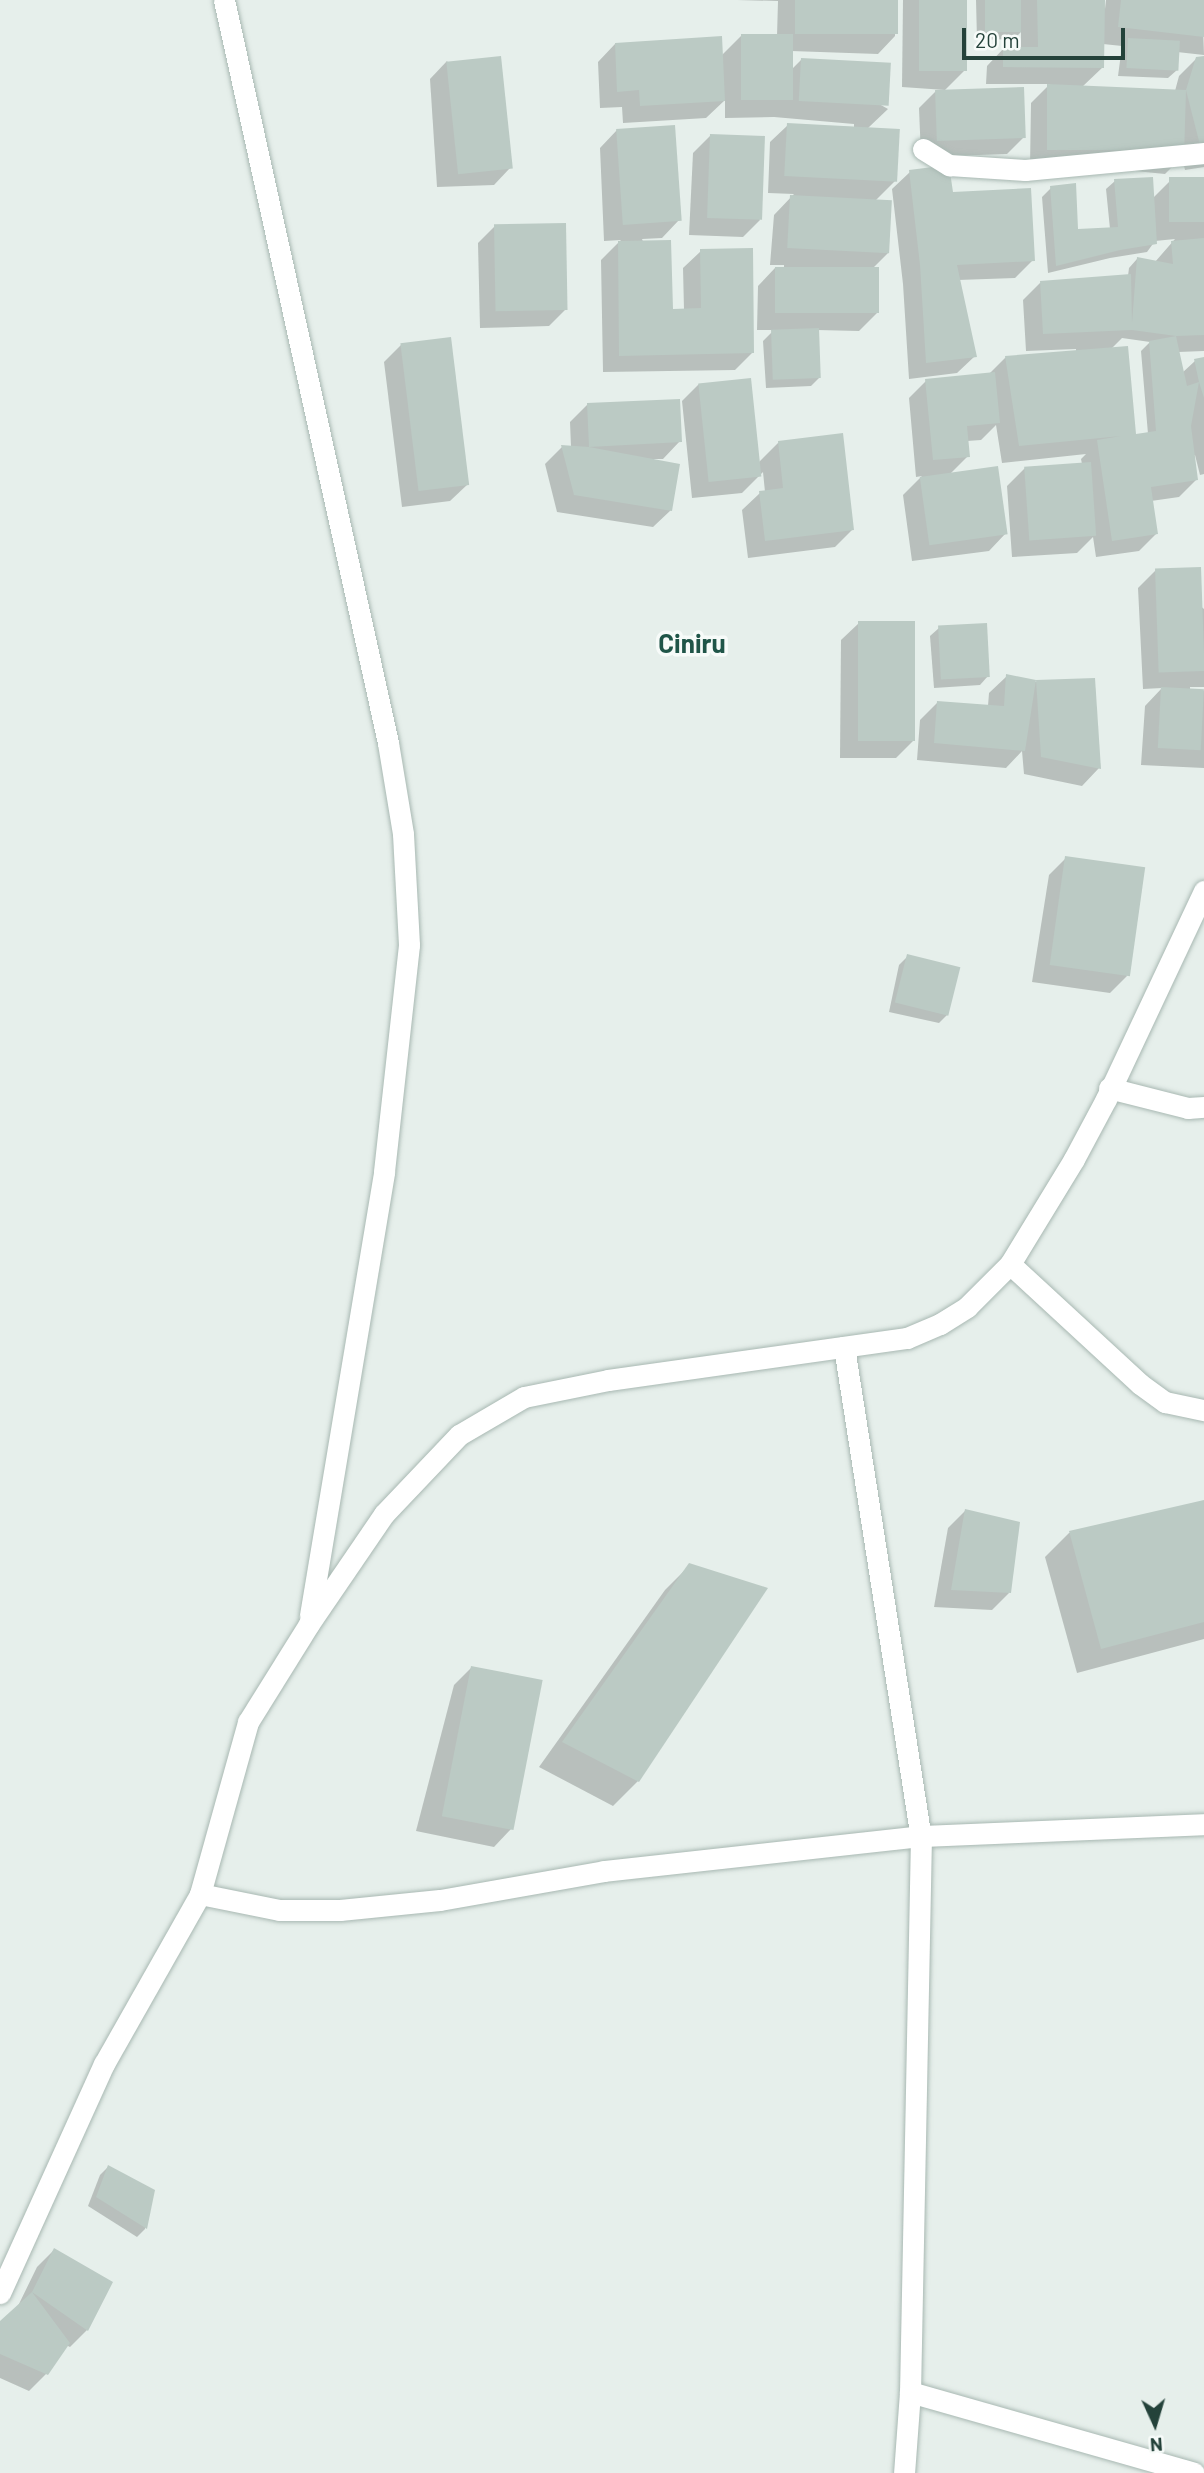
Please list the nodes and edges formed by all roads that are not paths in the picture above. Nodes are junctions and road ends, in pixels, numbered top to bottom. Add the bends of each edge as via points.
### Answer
1 (224, 0) edge
2 (923, 149) dead end
3 (1204, 153) edge
4 (1204, 891) edge
5 (1108, 1094) junction
6 (1204, 1107) edge
7 (1010, 1264) junction
8 (844, 1347) junction
9 (1204, 1410) edge
10 (309, 1624) junction
11 (1204, 1824) edge
12 (921, 1836) junction
13 (200, 1894) junction
14 (0, 2293) edge
15 (910, 2392) junction
16 (904, 2473) edge
17 (1194, 2473) edge

1 - 10 street via 388,743 402,834 409,945 384,1173
2 - 3 street via 949,166 1026,170
4 - 5 street
5 - 6 street
5 - 7 street
7 - 8 street via 967,1307 940,1324 907,1338
7 - 9 street via 1140,1384 1165,1402
8 - 10 street via 608,1380 524,1397 459,1435 384,1514
8 - 12 street
10 - 13 street via 248,1722
11 - 12 street
12 - 13 street via 604,1871 440,1900 340,1910 279,1910
12 - 15 street
13 - 14 street via 104,2064
15 - 16 street
15 - 17 street

